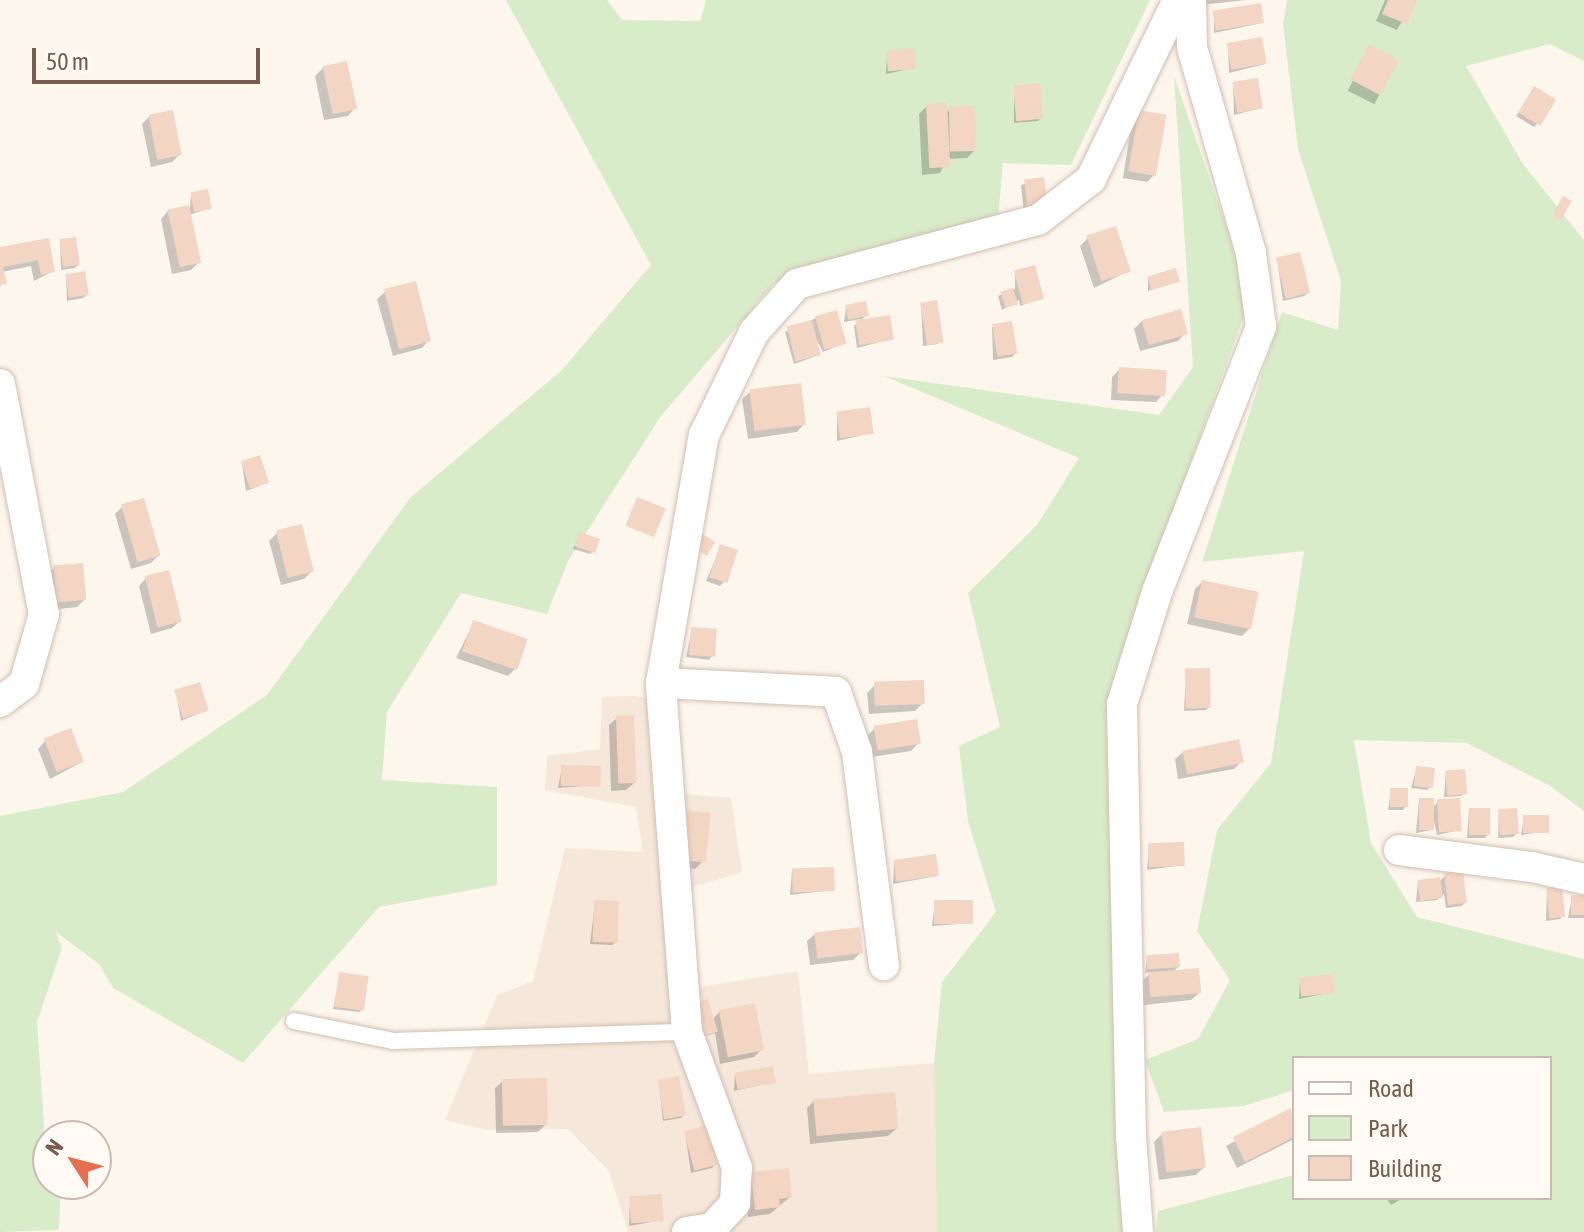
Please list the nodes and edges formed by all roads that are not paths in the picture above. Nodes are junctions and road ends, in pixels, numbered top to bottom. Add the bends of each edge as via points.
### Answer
1 (1178, 0) edge
2 (1191, 0) edge
3 (0, 384) edge
4 (661, 683) junction
5 (0, 702) edge
6 (1399, 850) dead end
7 (1584, 879) edge
8 (884, 965) dead end
9 (294, 1021) dead end
10 (687, 1032) junction
11 (687, 1232) edge
12 (1138, 1232) edge

1 - 4 street via 1091,179 1038,220 797,284 754,332 704,435
2 - 12 street via 1192,47 1251,253 1261,326 1157,592 1122,704 1131,1137
3 - 5 street via 44,614 24,684
4 - 8 street via 836,692 857,752
4 - 10 street
6 - 7 street
9 - 10 lane via 393,1041
10 - 11 street via 737,1168 735,1203 712,1228

